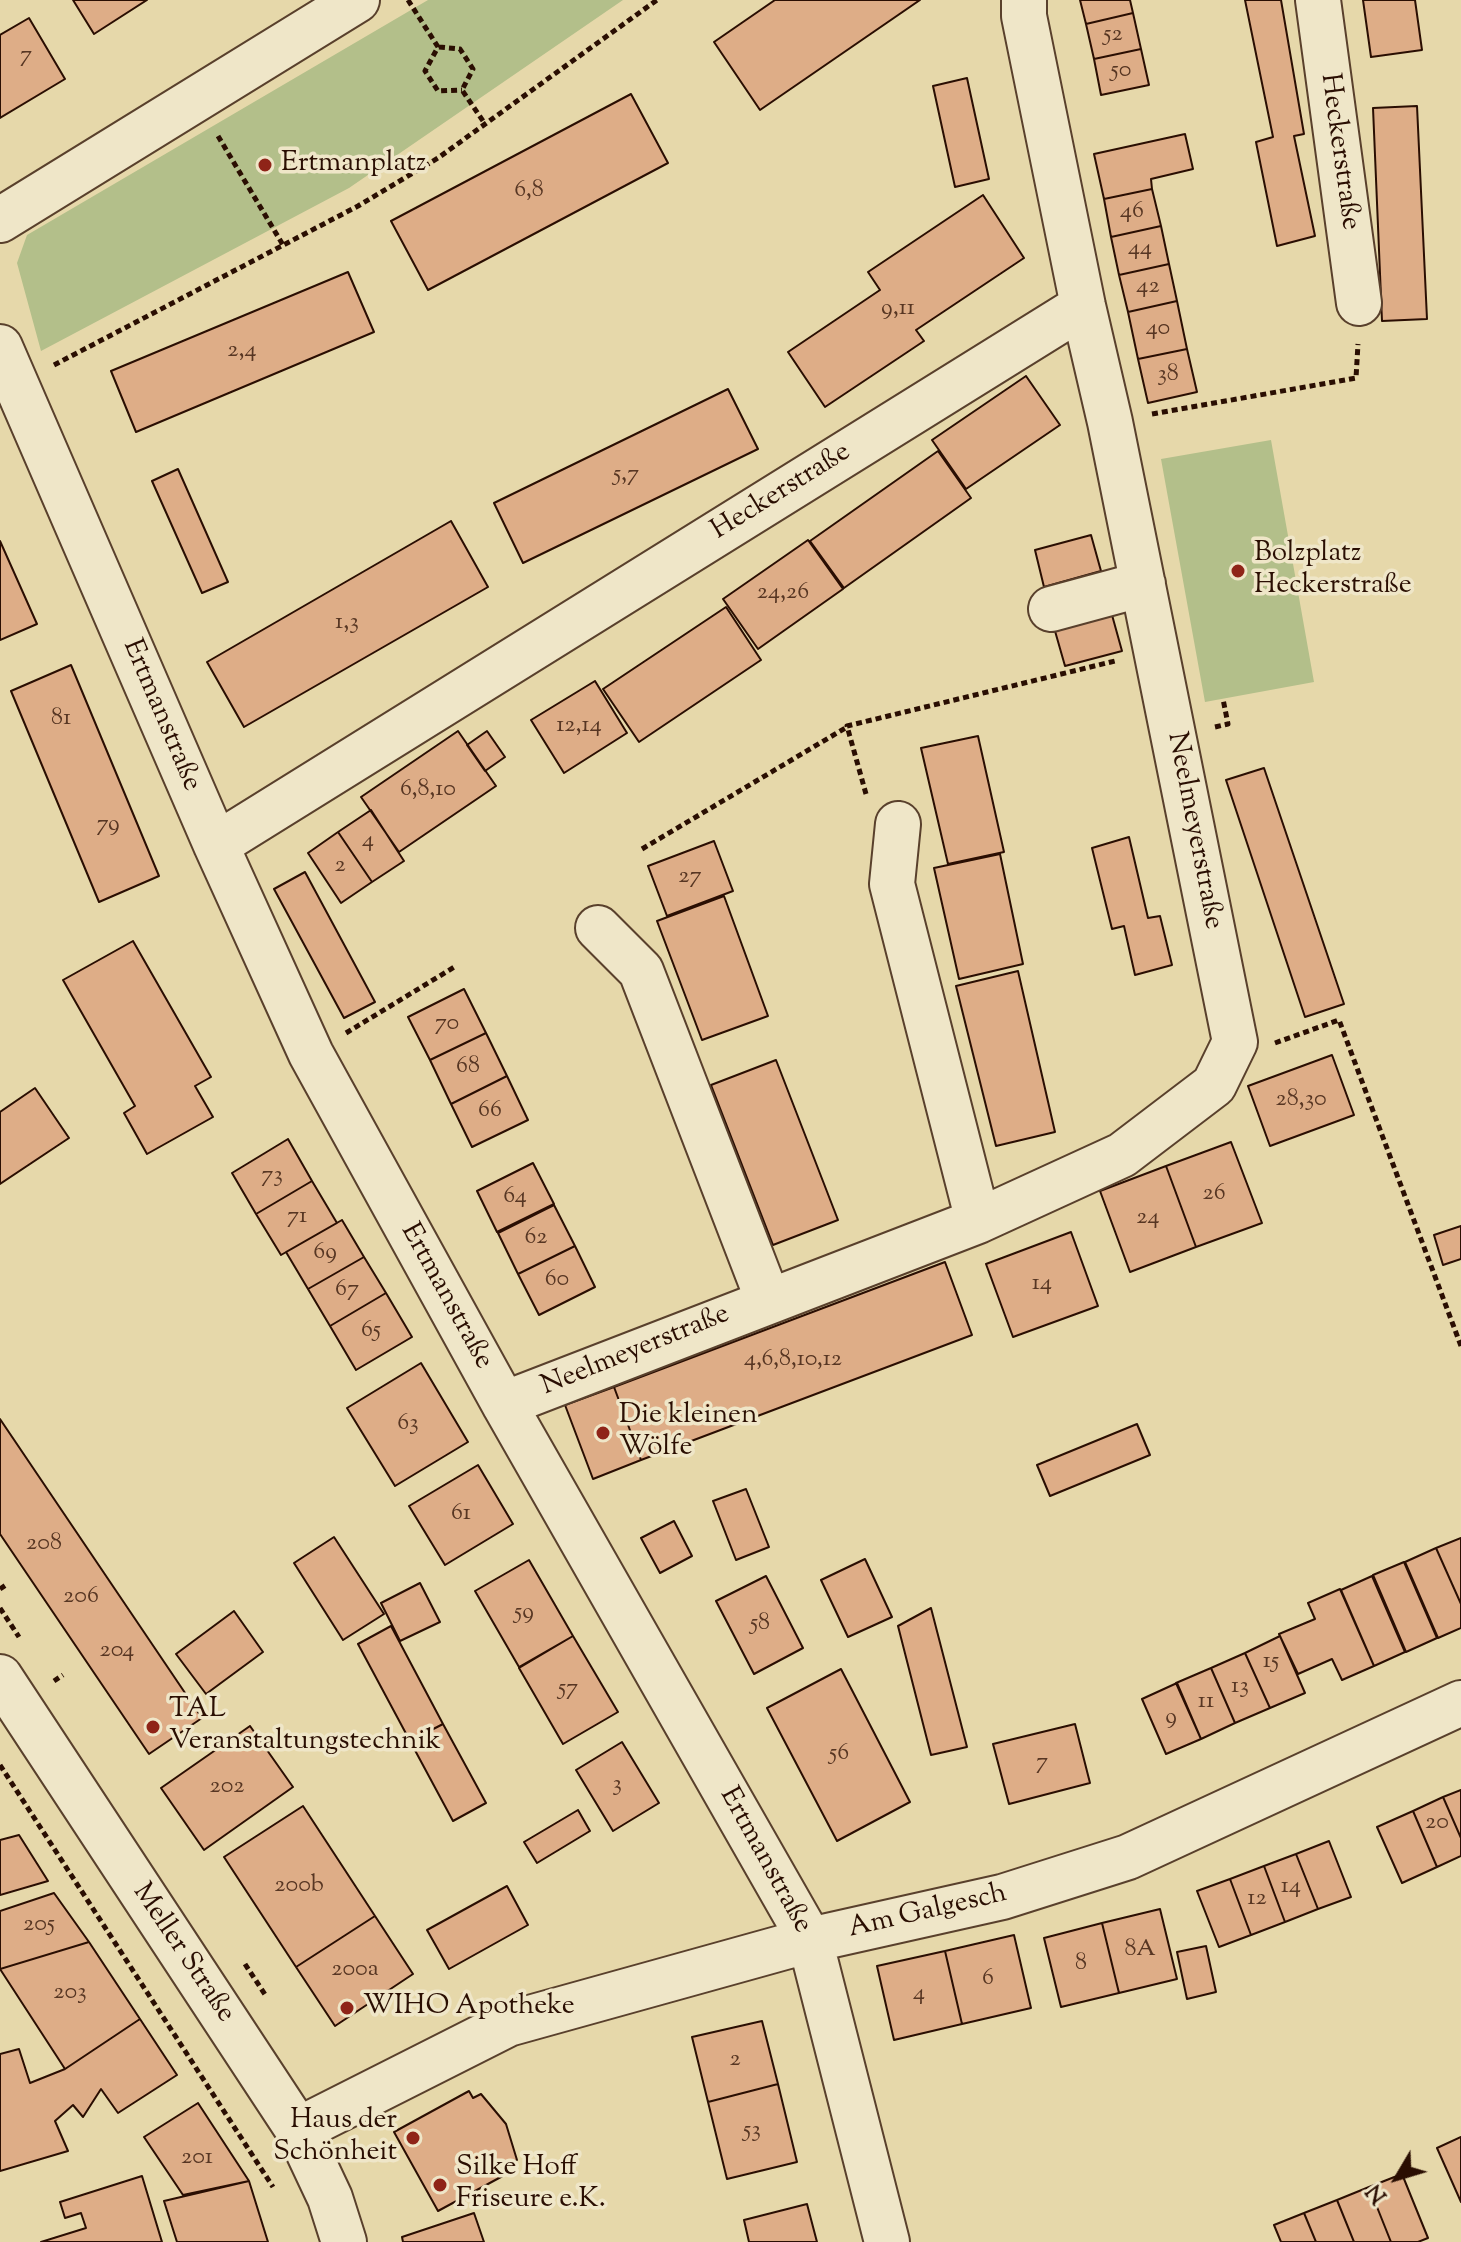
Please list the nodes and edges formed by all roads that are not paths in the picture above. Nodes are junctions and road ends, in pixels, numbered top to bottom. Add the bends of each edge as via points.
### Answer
1 (357, 0) edge
2 (1318, 0) edge
3 (1024, 8) edge
4 (0, 220) edge
5 (1359, 303) road end
6 (1083, 306) junction
7 (9, 365) edge
8 (1143, 584) junction
9 (1051, 609) dead end
10 (898, 824) road end
11 (216, 845) junction
12 (598, 928) dead end
13 (978, 1221) junction
14 (768, 1300) junction
15 (504, 1404) junction
16 (0, 1677) edge
17 (1461, 1703) edge
18 (810, 1940) junction
19 (298, 2130) junction
20 (344, 2242) edge
21 (887, 2242) edge

1 - 4 street
2 - 5 street, Heckerstraße
3 - 6 street
6 - 8 street, Neelmeyerstraße
6 - 11 street, Heckerstraße
7 - 11 street, Ertmanstraße
8 - 9 street
8 - 13 street, Neelmeyerstraße via 1235,1042 1214,1085 1122,1155
10 - 13 street via 892,884
11 - 15 street, Ertmanstraße via 311,1054
12 - 14 street via 641,971
13 - 14 street, Neelmeyerstraße
14 - 15 street, Neelmeyerstraße
15 - 18 street, Ertmanstraße
16 - 19 street, Meller Straße
17 - 18 street, Am Galgesch via 1128,1857 1002,1897
18 - 19 street, Am Galgesch via 508,2024
18 - 21 street, Ertmanstraße
19 - 20 street, Meller Straße

